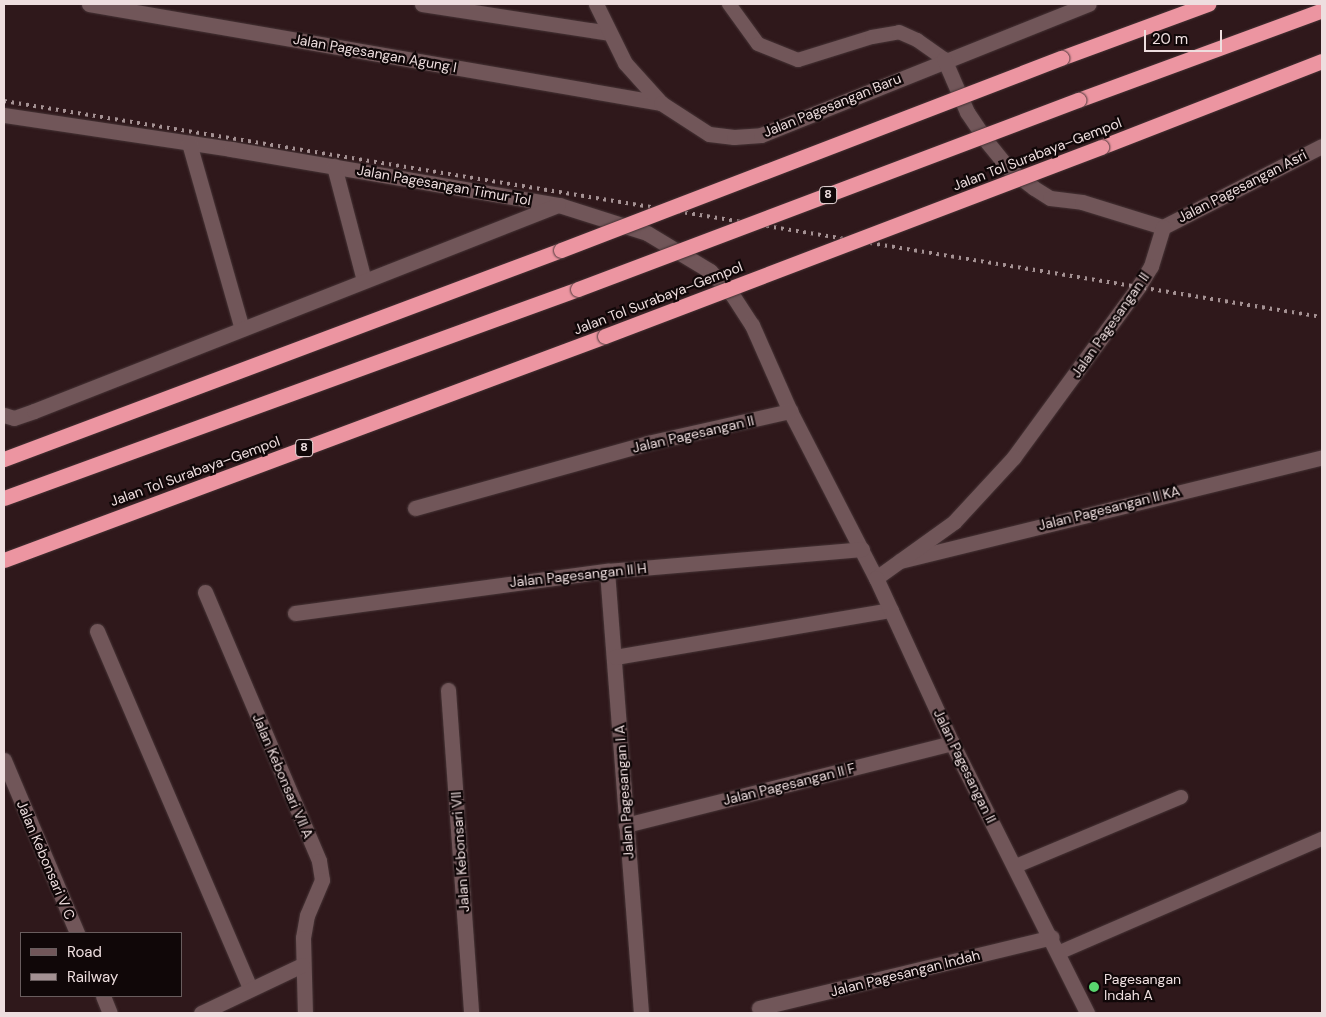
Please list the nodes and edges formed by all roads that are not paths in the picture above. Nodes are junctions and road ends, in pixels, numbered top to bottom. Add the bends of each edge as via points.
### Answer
1 (89, 4) edge
2 (422, 4) edge
3 (596, 4) edge
4 (729, 4) edge
5 (1089, 4) edge
6 (1208, 4) edge
7 (1322, 10) edge
8 (609, 34) junction
9 (944, 60) junction
10 (1322, 61) edge
11 (661, 103) junction
12 (4, 115) edge
13 (189, 143) junction
14 (1322, 146) edge
15 (334, 166) junction
16 (559, 205) junction
17 (1163, 227) junction
18 (364, 280) junction
19 (242, 329) junction
20 (790, 411) junction
21 (4, 415) edge
22 (1322, 457) edge
23 (4, 459) edge
24 (4, 498) edge
25 (415, 508) dead end
26 (862, 550) junction
27 (4, 560) edge
28 (896, 562) junction
29 (607, 571) junction
30 (876, 578) junction
31 (205, 592) dead end
32 (891, 610) junction
33 (295, 613) dead end
34 (97, 631) dead end
35 (615, 656) junction
36 (448, 690) dead end
37 (952, 743) junction
38 (4, 760) edge
39 (1181, 796) dead end
40 (626, 825) junction
41 (1322, 839) edge
42 (1016, 866) junction
43 (76, 932) edge
44 (1052, 937) junction
45 (1058, 953) junction
46 (302, 965) junction
47 (250, 988) junction
48 (103, 997) edge
49 (759, 1008) dead end
50 (110, 1013) edge
51 (201, 1013) edge
52 (305, 1013) edge
53 (472, 1013) edge
54 (641, 1013) edge
55 (1087, 1013) edge

1 - 11 street, Jalan Pagesangan Agung I
2 - 8 street
3 - 8 street, Jalan Pagesangan Baru
4 - 9 lane via 758,44 798,60 899,32 917,40
5 - 9 street, Jalan Pagesangan Baru
6 - 23 highway, bridge
7 - 24 highway, 8, bridge via 578,289
8 - 11 street, Jalan Pagesangan Baru via 625,63
9 - 11 street, Jalan Pagesangan Baru via 761,135 734,137 709,134
9 - 17 street via 967,112 988,143 1009,168 1034,188 1050,198 1082,202
10 - 27 highway, Jalan Tol Surabaya–Gempol / 8, bridge via 605,336
12 - 13 street, Jalan Pagesangan Timur Tol
13 - 15 street, Jalan Pagesangan Timur Tol
13 - 19 street
14 - 17 street, Jalan Pagesangan Asri
15 - 16 street, Jalan Pagesangan Timur Tol
15 - 18 street
16 - 18 street
16 - 20 street, Jalan Pagesangan Timur Tol via 647,233 710,271 733,296 752,325
17 - 28 street, Jalan Pagesangan II via 1151,266 1131,299 1014,457 954,522
18 - 19 street
19 - 21 street via 14,418
20 - 25 street, Jalan Pagesangan II via 648,443
20 - 26 street, Jalan Pagesangan II
22 - 28 street, Jalan Pagesangan II KA
26 - 29 street, Jalan Pagesangan II H
26 - 30 street, Jalan Pagesangan II
28 - 30 street, Jalan Pagesangan II
29 - 33 street, Jalan Pagesangan II H
29 - 35 street, Jalan Pagesangan I A
30 - 32 street, Jalan Pagesangan II
31 - 46 street, Jalan Kebonsari VII A via 319,861 322,880 306,915
32 - 35 street
32 - 37 street, Jalan Pagesangan II
34 - 47 street
35 - 40 street, Jalan Pagesangan I A
36 - 53 street, Jalan Kebonsari VII
37 - 40 street, Jalan Pagesangan II F
37 - 42 street, Jalan Pagesangan II
38 - 43 street, Jalan Kebonsari V C
39 - 42 lane
40 - 54 street, Jalan Pagesangan I A
41 - 45 lane
42 - 44 street, Jalan Pagesangan II
44 - 45 street, Jalan Pagesangan II
44 - 49 street, Jalan Pagesangan Indah
45 - 55 street, Jalan Pagesangan II
46 - 47 street
46 - 52 street, Jalan Kebonsari VII A
47 - 51 street
48 - 50 street

